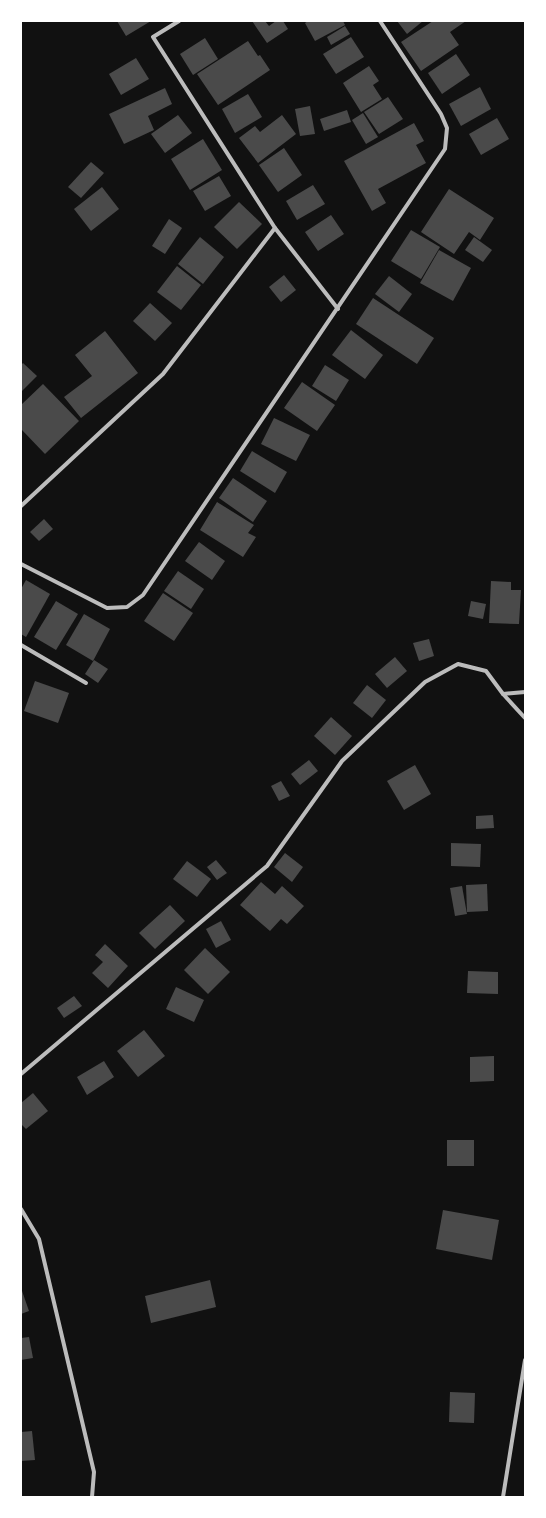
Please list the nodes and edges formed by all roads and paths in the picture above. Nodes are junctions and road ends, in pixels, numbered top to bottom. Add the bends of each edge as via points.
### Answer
1 (179, 21) edge
2 (380, 21) edge
3 (275, 228) junction
4 (338, 309) junction
5 (21, 506) edge
6 (21, 564) edge
7 (21, 645) edge
8 (86, 683) dead end
9 (525, 692) edge
10 (503, 694) junction
11 (525, 718) edge
12 (21, 1074) edge
13 (21, 1209) edge
14 (525, 1360) edge
15 (92, 1497) edge
16 (503, 1497) edge

1 - 3 street via 153,37
2 - 4 street via 441,114 447,128 445,149
3 - 4 street
3 - 5 street via 163,374
4 - 6 street via 143,595 127,608 107,608
7 - 8 street
9 - 10 street
10 - 11 street
10 - 12 street via 486,671 458,664 425,682 342,761 267,866
13 - 15 street via 39,1239 94,1472
14 - 16 street

